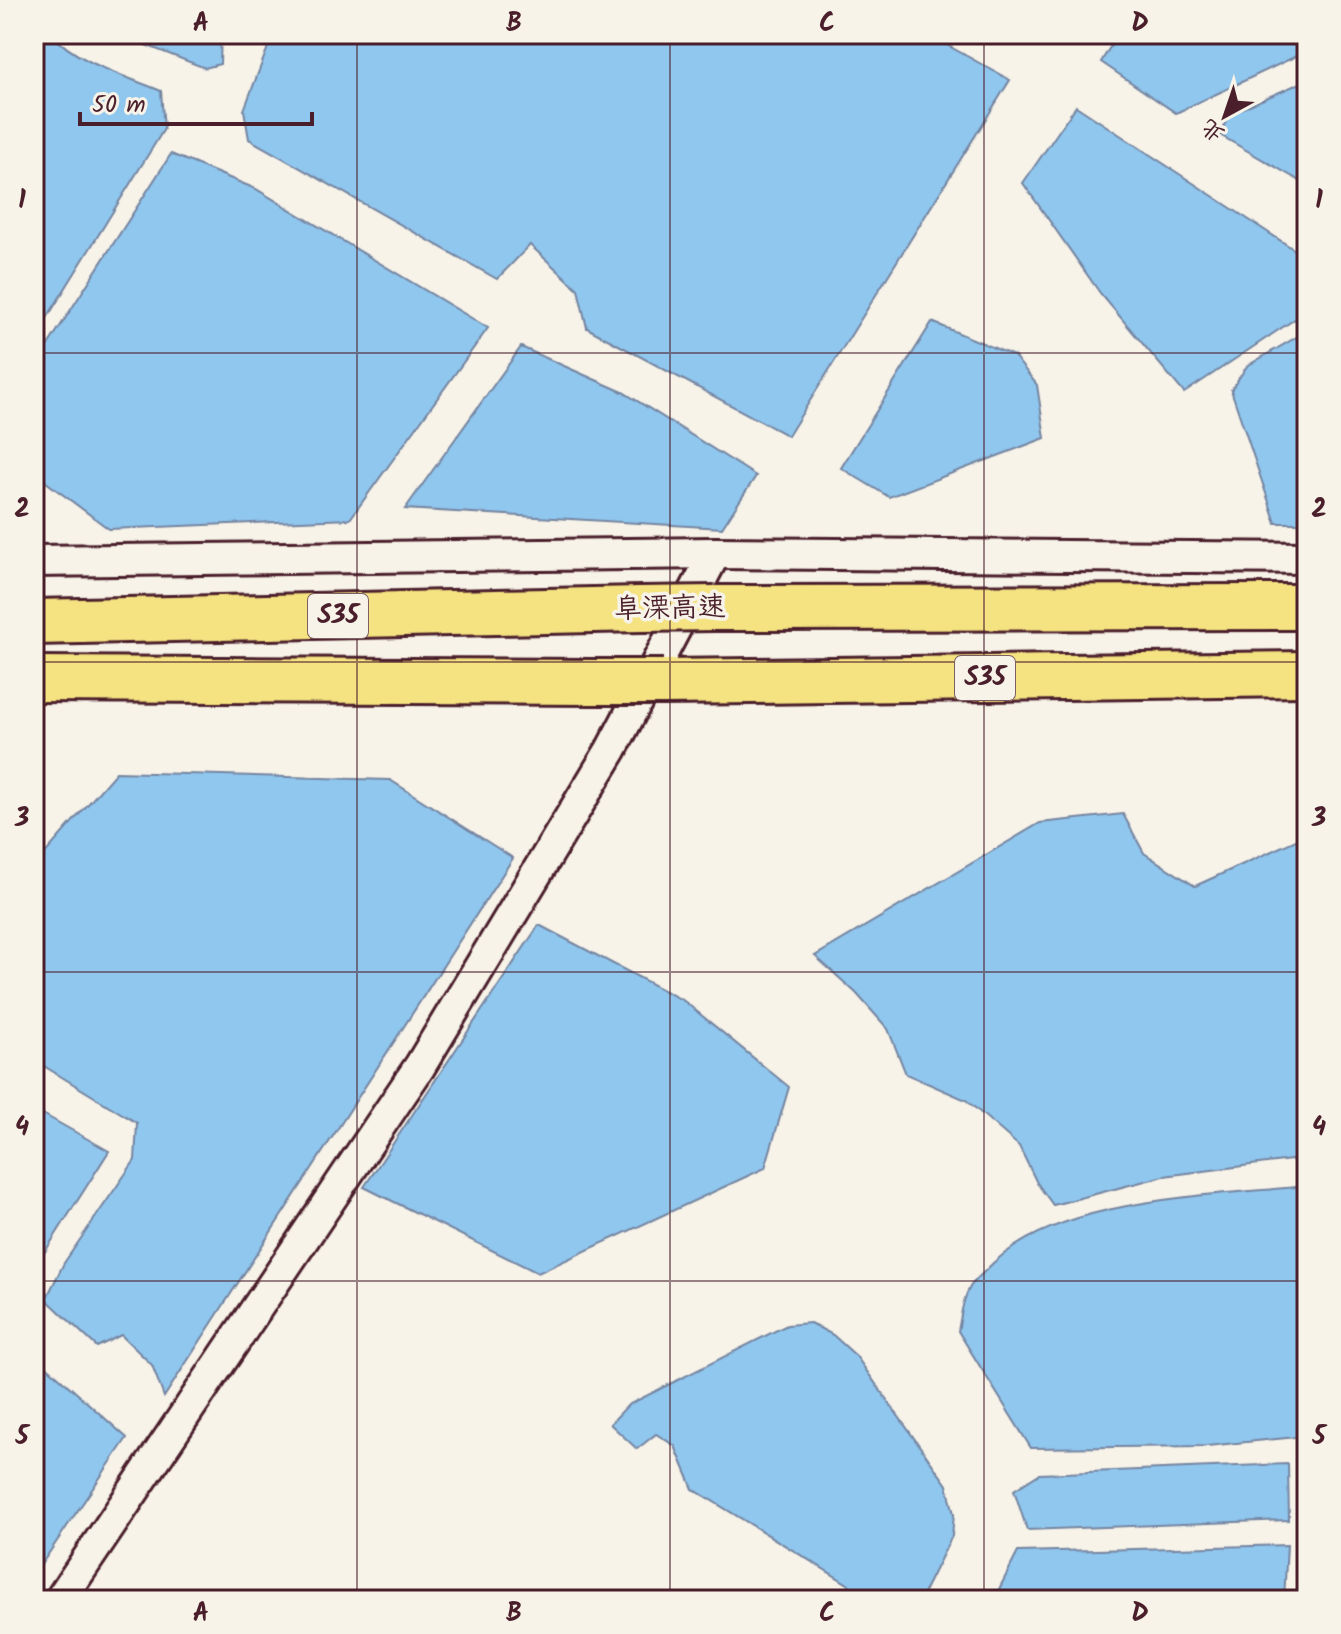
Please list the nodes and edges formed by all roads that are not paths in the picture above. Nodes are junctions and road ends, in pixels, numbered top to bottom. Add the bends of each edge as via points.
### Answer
1 (715, 553) junction
2 (1307, 558) edge
3 (34, 561) edge
4 (1307, 607) edge
5 (34, 622) edge
6 (1307, 674) edge
7 (34, 679) edge
8 (60, 1600) edge

1 - 2 street
1 - 3 street
1 - 8 street via 611,750 420,1066
4 - 5 highway, 阜溧高速 / S35, bridge via 715,608
6 - 7 highway, S35, bridge via 663,682

